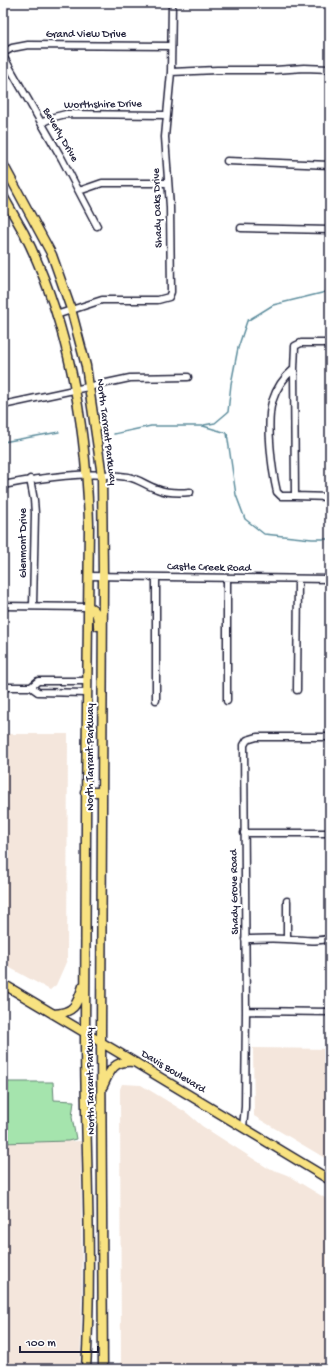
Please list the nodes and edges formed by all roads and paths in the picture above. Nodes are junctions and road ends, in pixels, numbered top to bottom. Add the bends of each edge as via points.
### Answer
1 (172, 3) edge
2 (171, 46) junction
3 (3, 54) edge
4 (330, 69) edge
5 (171, 72) junction
6 (166, 115) junction
7 (41, 123) junction
8 (227, 161) dead end
9 (3, 164) edge
10 (330, 164) edge
11 (168, 183) junction
12 (79, 191) junction
13 (3, 196) edge
14 (97, 226) dead end
15 (241, 228) dead end
16 (330, 230) edge
17 (72, 309) junction
18 (56, 315) junction
19 (330, 343) edge
20 (294, 369) junction
21 (188, 377) dead end
22 (90, 387) junction
23 (75, 390) junction
24 (3, 405) edge
25 (87, 476) junction
26 (102, 476) junction
27 (30, 479) junction
28 (3, 485) edge
29 (190, 492) dead end
30 (295, 496) junction
31 (330, 496) edge
32 (88, 576) junction
33 (103, 576) junction
34 (156, 578) junction
35 (227, 578) junction
36 (298, 579) junction
37 (330, 579) edge
38 (3, 606) edge
39 (33, 606) junction
40 (88, 607) junction
41 (102, 660) junction
42 (53, 681) junction
43 (87, 681) junction
44 (3, 687) edge
45 (31, 687) junction
46 (297, 690) dead end
47 (53, 692) junction
48 (87, 693) junction
49 (156, 700) dead end
50 (227, 701) dead end
51 (330, 737) edge
52 (85, 792) junction
53 (102, 792) junction
54 (244, 833) junction
55 (330, 833) edge
56 (287, 901) dead end
57 (330, 938) edge
58 (245, 939) junction
59 (287, 939) junction
60 (85, 978) junction
61 (3, 984) edge
62 (246, 1011) junction
63 (330, 1012) edge
64 (53, 1014) junction
65 (85, 1033) junction
66 (101, 1042) junction
67 (136, 1062) junction
68 (101, 1088) junction
69 (243, 1127) junction
70 (330, 1180) edge
71 (88, 1280) junction
72 (103, 1280) junction
73 (86, 1369) edge
74 (103, 1369) edge

1 - 2 street, Shady Oaks Drive
2 - 3 street, Grand View Drive via 28,45 12,48
2 - 5 street, Shady Oaks Drive
3 - 7 street, Beverly Drive
4 - 5 street
5 - 6 street, Shady Oaks Drive
6 - 7 street, Worthshire Drive via 66,114
6 - 11 street, Shady Oaks Drive
7 - 12 street, Beverly Drive
8 - 10 street
9 - 17 main road, North Tarrant Parkway via 52,255
11 - 12 street via 102,183
11 - 17 street, Shady Oaks Drive via 171,292 169,297 158,300 102,300
12 - 14 street, Beverly Drive
13 - 18 main road, North Tarrant Parkway via 24,233
15 - 16 street
17 - 18 street, Shady Oaks Drive
17 - 22 main road, North Tarrant Parkway
18 - 23 main road, North Tarrant Parkway
19 - 20 street via 300,343 295,346
20 - 30 street
20 - 30 street via 286,375 272,403 270,426 272,461 278,492 281,496
21 - 22 street via 130,378
22 - 23 street
22 - 26 main road, North Tarrant Parkway
23 - 24 street
23 - 25 main road, North Tarrant Parkway via 82,425
25 - 26 street
25 - 27 street
25 - 32 main road, North Tarrant Parkway
26 - 29 street via 130,478 162,491
26 - 33 main road, North Tarrant Parkway
27 - 28 street
27 - 39 street, Glenmont Drive via 34,500
30 - 31 street
32 - 33 street, Castle Creek Road
32 - 40 main road, North Tarrant Parkway
33 - 34 street, Castle Creek Road
33 - 41 main road, North Tarrant Parkway
34 - 35 street, Castle Creek Road
34 - 49 street
35 - 36 street, Castle Creek Road
35 - 50 street
36 - 37 street, Castle Creek Road
36 - 46 street
38 - 39 street
39 - 40 street
40 - 41 main road via 93,608 98,617 99,652
40 - 43 main road, North Tarrant Parkway
41 - 53 main road, North Tarrant Parkway
42 - 43 street
42 - 45 street via 38,681
42 - 47 street
43 - 48 main road, North Tarrant Parkway
44 - 45 street
45 - 47 street via 38,692
47 - 48 street
48 - 52 main road, North Tarrant Parkway
51 - 54 street, Shady Grove Road via 257,737 247,740 243,752
52 - 53 main road
52 - 60 main road, North Tarrant Parkway
53 - 66 main road, North Tarrant Parkway
54 - 55 street
54 - 58 street, Shady Grove Road
56 - 59 street
57 - 59 street
58 - 59 street
58 - 62 street, Shady Grove Road
60 - 64 main road via 77,1004 69,1011
60 - 65 main road, North Tarrant Parkway
61 - 64 main road, Davis Boulevard
62 - 63 street
62 - 69 street, Shady Grove Road
64 - 65 main road, Davis Boulevard
65 - 66 main road, Davis Boulevard
65 - 71 main road, North Tarrant Parkway
66 - 67 main road, Davis Boulevard
66 - 68 main road, North Tarrant Parkway
67 - 68 main road via 121,1062 110,1070
67 - 69 main road, Davis Boulevard
68 - 72 main road, North Tarrant Parkway
69 - 70 main road, Davis Boulevard
71 - 72 main road
71 - 73 main road, North Tarrant Parkway
72 - 74 main road, North Tarrant Parkway

